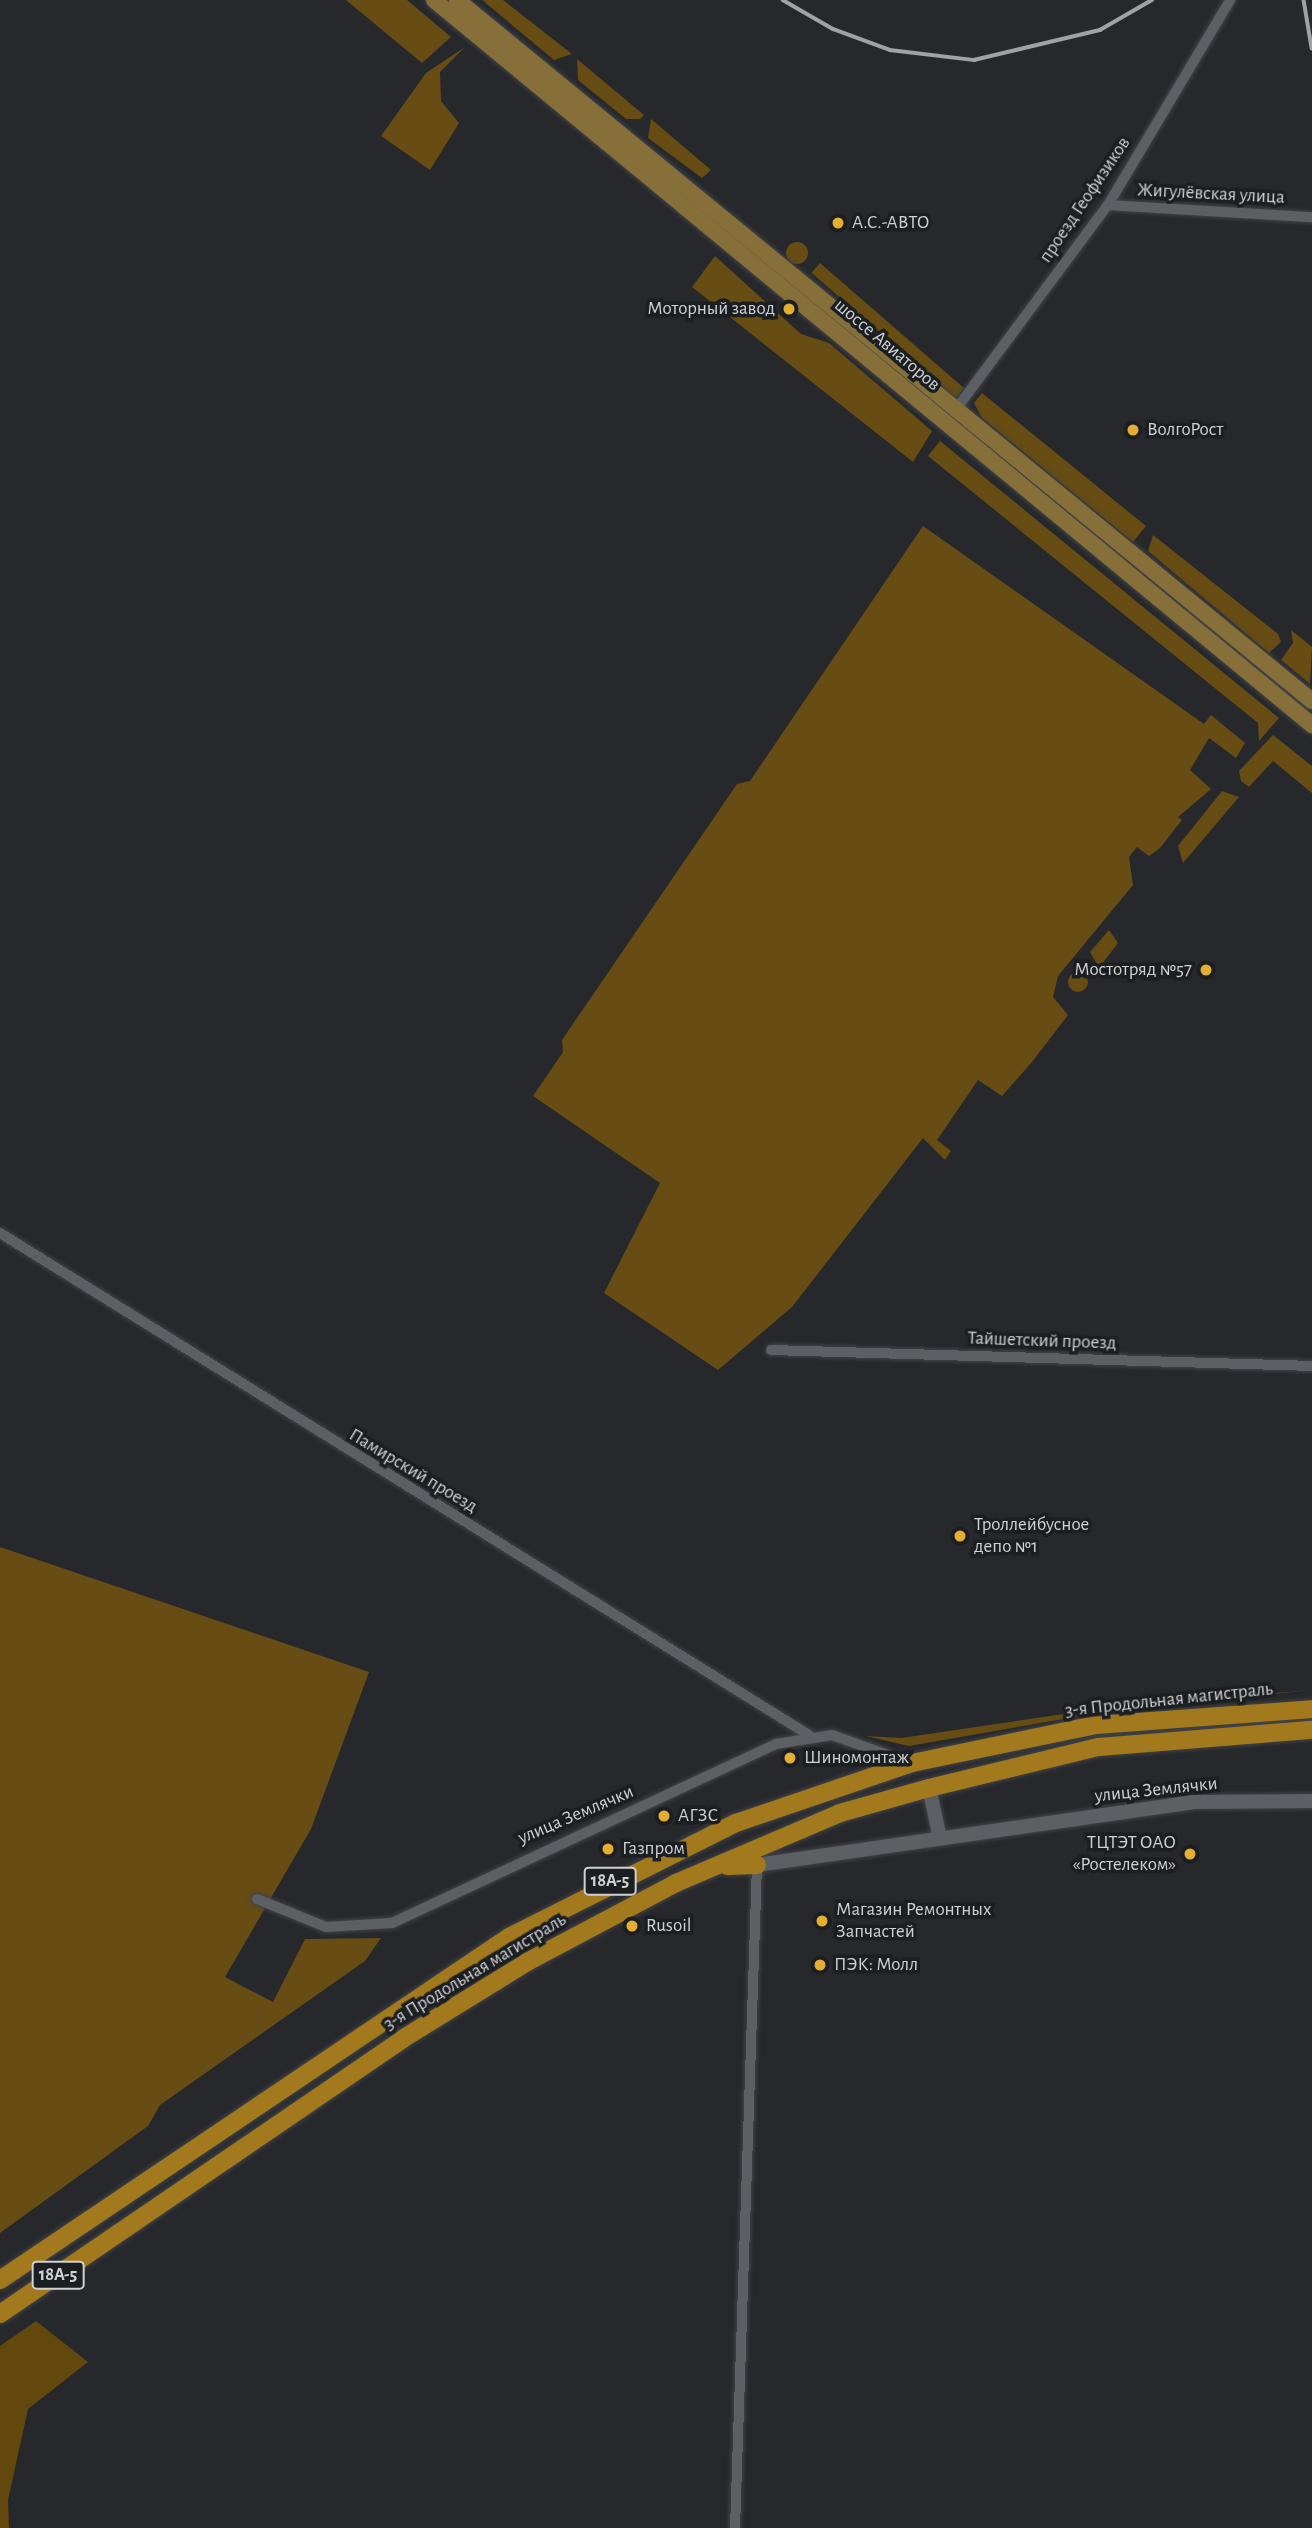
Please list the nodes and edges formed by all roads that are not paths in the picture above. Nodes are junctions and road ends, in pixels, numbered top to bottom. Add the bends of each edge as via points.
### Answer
1 (434, 0) edge
2 (457, 0) edge
3 (1230, 0) edge
4 (1108, 205) junction
5 (1312, 217) edge
6 (951, 416) junction
7 (1312, 701) edge
8 (1312, 724) edge
9 (0, 1233) edge
10 (771, 1350) dead end
11 (1312, 1366) edge
12 (1312, 1709) edge
13 (1312, 1730) edge
14 (810, 1735) junction
15 (912, 1763) junction
16 (929, 1788) junction
17 (1312, 1801) edge
18 (940, 1838) junction
19 (757, 1865) junction
20 (716, 1866) junction
21 (257, 1899) dead end
22 (0, 2280) edge
23 (0, 2314) edge
24 (735, 2528) edge

1 - 6 main road, шоссе Авиаторов
2 - 6 main road, шоссе Авиаторов
3 - 4 street, проезд Геофизиков
4 - 5 street, Жигулёвская улица
4 - 6 street, проезд Геофизиков
6 - 7 main road, шоссе Авиаторов
6 - 8 main road, шоссе Авиаторов
9 - 14 street, Памирский проезд
10 - 11 street, Тайшетский проезд
12 - 15 highway, 3-я Продольная магистраль / 18А-5 via 1096,1725
13 - 16 highway, 3-я Продольная магистраль / 18А-5 via 1099,1747
14 - 15 street, улица Землячки via 832,1735
14 - 21 street, улица Землячки via 776,1744 392,1923 326,1927
15 - 22 highway, 3-я Продольная магистраль / 18А-5 via 736,1824 509,1937
16 - 18 street
16 - 20 highway, 3-я Продольная магистраль / 18А-5 via 840,1813
17 - 18 street, улица Землячки via 1192,1802
18 - 19 street, улица Землячки
19 - 20 highway
19 - 24 street
20 - 23 highway, 3-я Продольная магистраль / 18А-5 via 615,1913 404,2038

